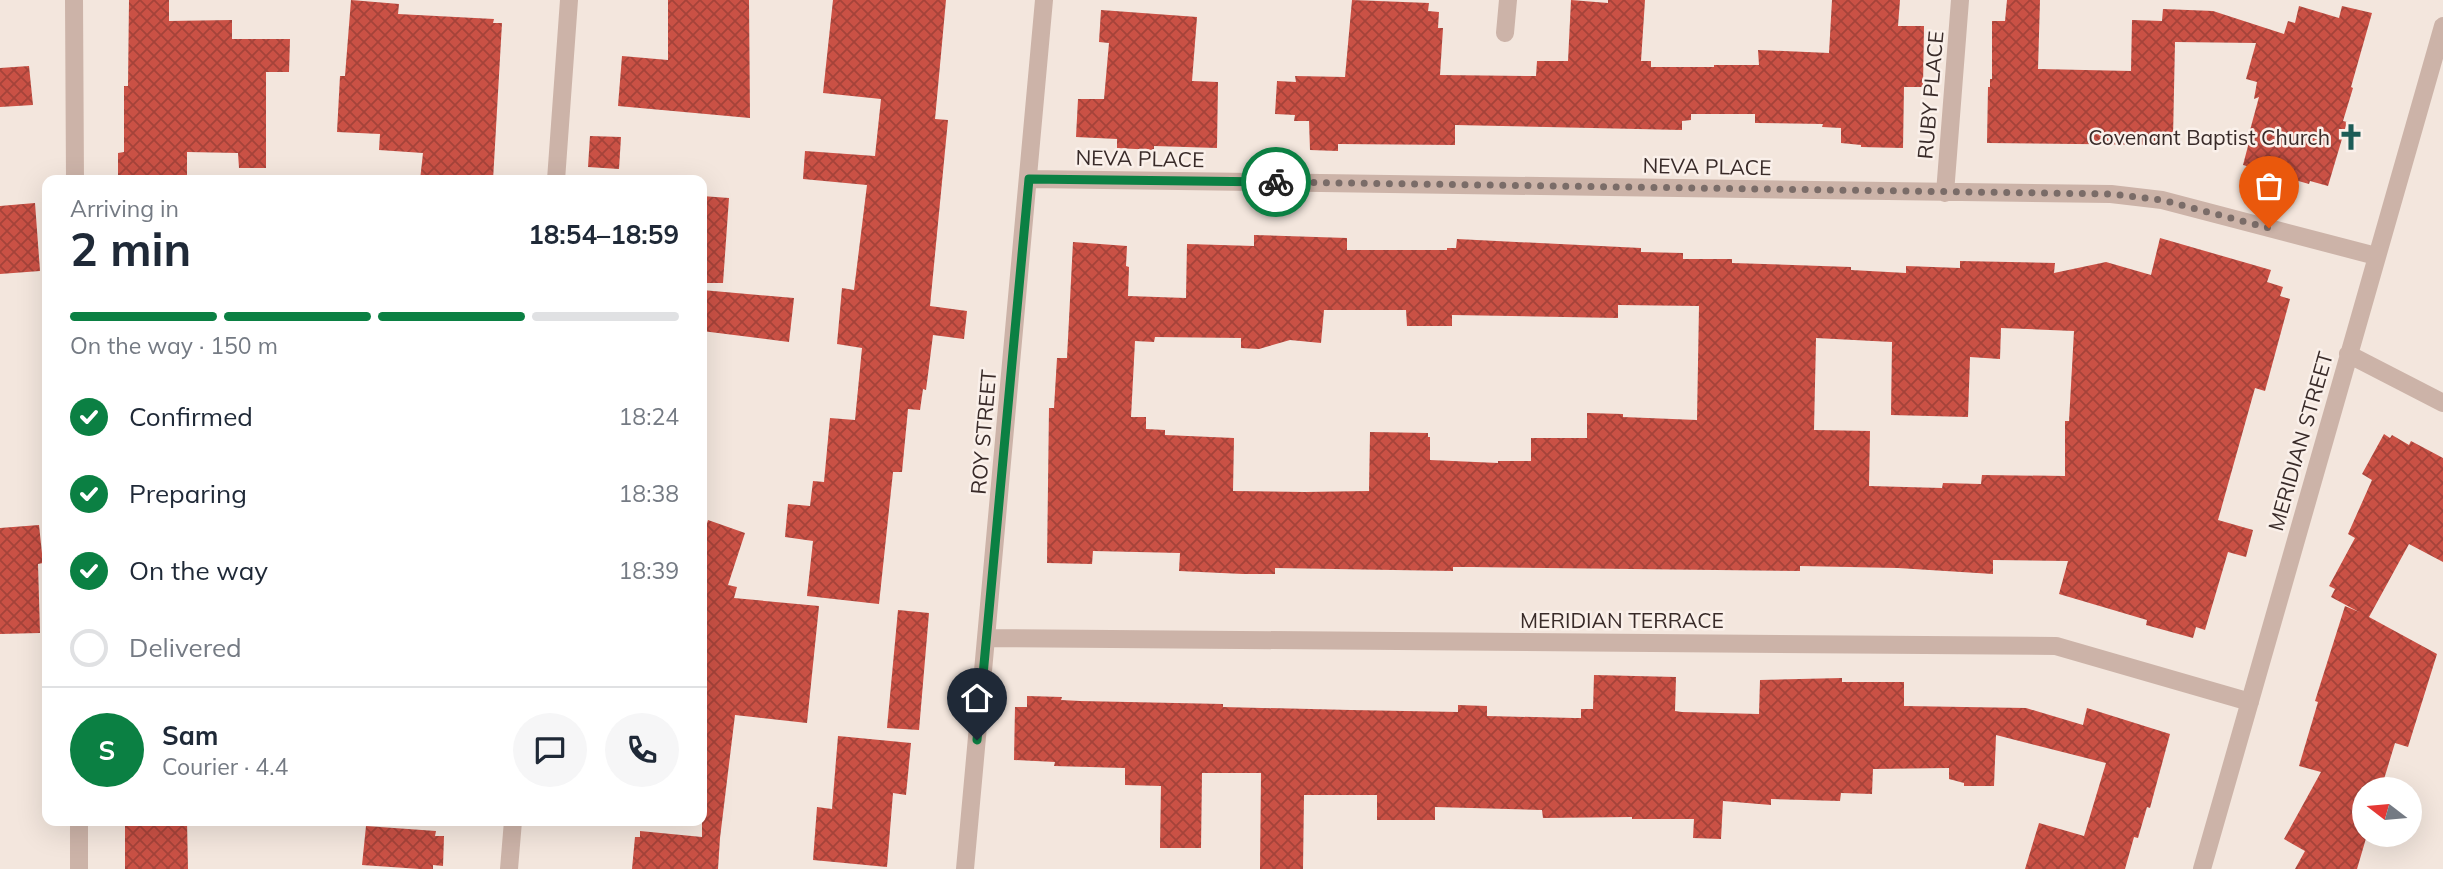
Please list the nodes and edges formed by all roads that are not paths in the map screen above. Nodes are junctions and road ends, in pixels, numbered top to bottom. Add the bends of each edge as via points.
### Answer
1 (74, 0) edge
2 (569, 0) edge
3 (1044, 0) edge
4 (1508, 0) edge
5 (1960, 0) edge
6 (2443, 26) edge
7 (1505, 33) dead end
8 (75, 175) edge
9 (556, 175) edge
10 (1029, 179) junction
11 (1945, 193) junction
12 (2376, 256) junction
13 (2348, 354) junction
14 (2443, 403) edge
15 (987, 638) junction
16 (2250, 702) junction
17 (79, 826) edge
18 (513, 826) edge
19 (79, 869) edge
20 (509, 869) edge
21 (965, 869) edge
22 (2202, 869) edge

1 - 8 street
2 - 9 street
3 - 10 street, ROY STREET
4 - 7 street
5 - 11 street, RUBY PLACE
6 - 12 street, MERIDIAN STREET
10 - 11 street, NEVA PLACE
10 - 15 street, ROY STREET
11 - 12 street, NEVA PLACE via 2111,194 2162,200
12 - 13 street, MERIDIAN STREET
13 - 14 street
13 - 16 street, MERIDIAN STREET
15 - 16 street, MERIDIAN TERRACE via 2056,646
15 - 21 street, ROY STREET
16 - 22 street, MERIDIAN STREET
17 - 19 street
18 - 20 street

